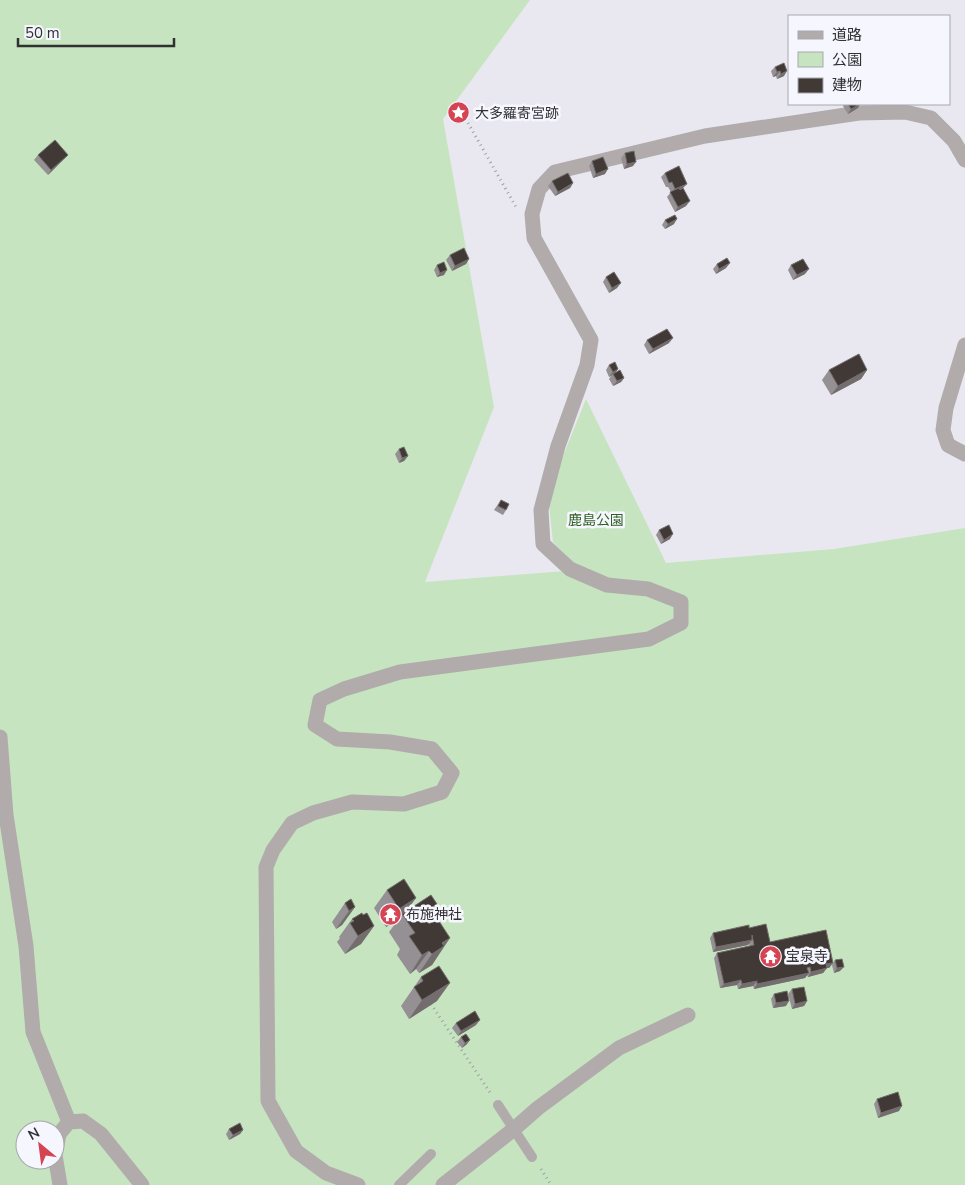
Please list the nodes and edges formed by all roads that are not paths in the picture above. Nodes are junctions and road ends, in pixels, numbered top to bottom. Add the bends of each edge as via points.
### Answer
1 (965, 160) edge
2 (965, 345) edge
3 (965, 454) edge
4 (0, 737) edge
5 (688, 1015) dead end
6 (498, 1104) road end
7 (69, 1122) junction
8 (514, 1129) junction
9 (431, 1154) dead end
10 (532, 1157) dead end
11 (60, 1185) edge
12 (142, 1185) edge
13 (358, 1185) edge
14 (399, 1185) edge
15 (443, 1185) edge

1 - 13 street via 954,141 931,118 905,112 859,113 705,136 555,172 539,189 532,214 534,238 591,340 587,365 558,446 541,510 543,544 570,570 607,585 648,589 682,602 681,624 649,639 400,672 320,700 315,725 338,739 390,742 432,749 452,773 442,792 404,804 352,802 292,822 273,850 266,868 268,1100 296,1151 326,1173
2 - 3 street via 946,408 943,430 948,445
4 - 7 street via 6,816 26,946 33,1032
5 - 8 street via 619,1048
6 - 8 lane
7 - 11 street via 59,1134 55,1155
7 - 12 street via 83,1121 101,1134
8 - 10 lane
8 - 15 street
9 - 14 lane

